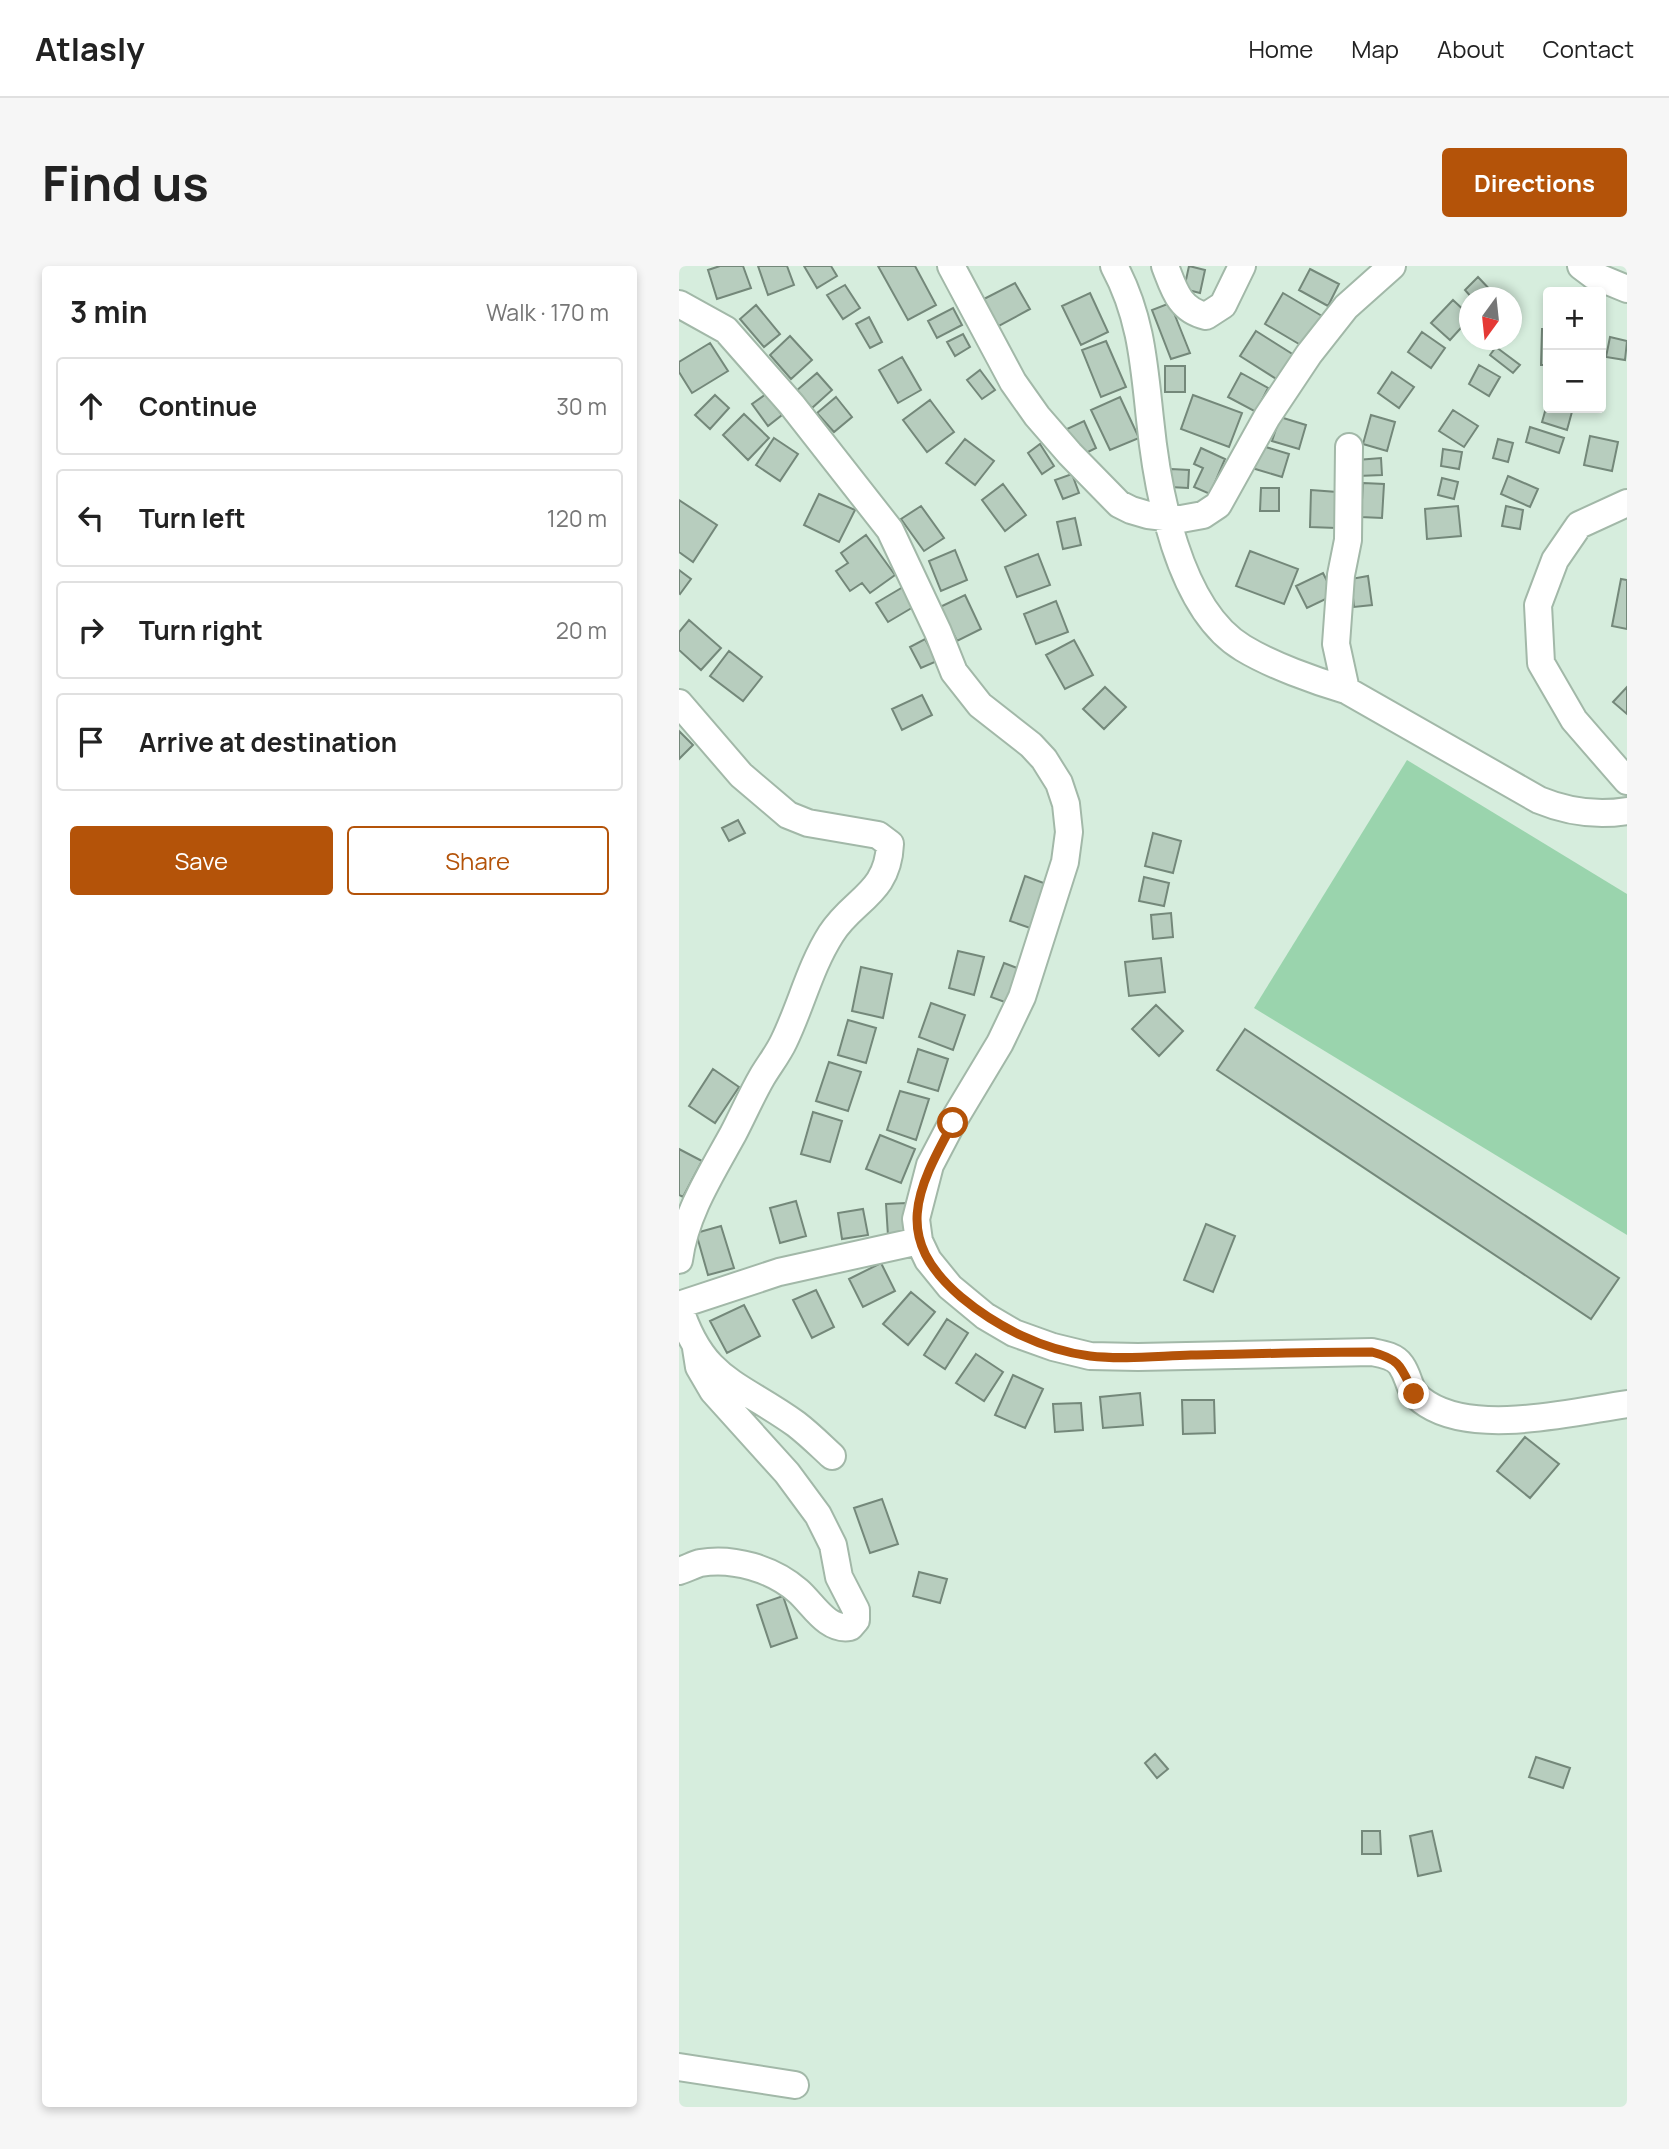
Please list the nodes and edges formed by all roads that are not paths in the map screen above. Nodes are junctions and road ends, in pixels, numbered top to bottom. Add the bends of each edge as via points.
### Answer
1 (951, 266) edge
2 (1114, 266) edge
3 (1165, 266) edge
4 (1242, 266) edge
5 (1392, 266) edge
6 (1581, 266) edge
7 (1627, 289) edge
8 (679, 304) edge
9 (1349, 447) dead end
10 (1627, 503) edge
11 (1166, 517) junction
12 (1346, 690) junction
13 (679, 703) edge
14 (1627, 781) edge
15 (1621, 818) edge
16 (919, 1241) junction
17 (679, 1260) edge
18 (679, 1306) edge
19 (696, 1349) junction
20 (1627, 1404) edge
21 (832, 1456) dead end
22 (679, 1571) edge
23 (679, 2067) edge
24 (795, 2085) dead end

1 - 11 street via 1013,382 1045,426 1119,504
2 - 11 street via 1128,293 1143,345 1156,474
3 - 4 street via 1182,304 1206,316 1223,305
5 - 11 street via 1346,307 1309,354 1218,505 1195,518
6 - 7 street
8 - 16 street via 726,330 890,530 954,672 980,705 1044,759 1066,804 1066,862 1022,997 930,1166 915,1219
9 - 12 street via 1349,540 1341,575 1336,644
10 - 14 street via 1579,525 1555,560 1538,606 1541,663 1574,720
11 - 12 street via 1198,599 1224,633 1243,648
12 - 15 street via 1539,800 1570,811
13 - 17 street via 741,775 788,815 878,835 891,844 875,889 842,919 820,951 782,1045 703,1188 686,1227
16 - 18 street via 779,1272
16 - 20 street via 927,1260 950,1287 985,1316 1053,1347 1090,1356 1372,1352 1401,1365 1414,1394 1429,1405 1461,1416 1519,1420
18 - 19 street
19 - 21 street via 727,1381 794,1423
19 - 22 street via 699,1367 713,1391 818,1514 833,1545 856,1620 850,1627 838,1626 783,1580 743,1564 699,1563
23 - 24 street

